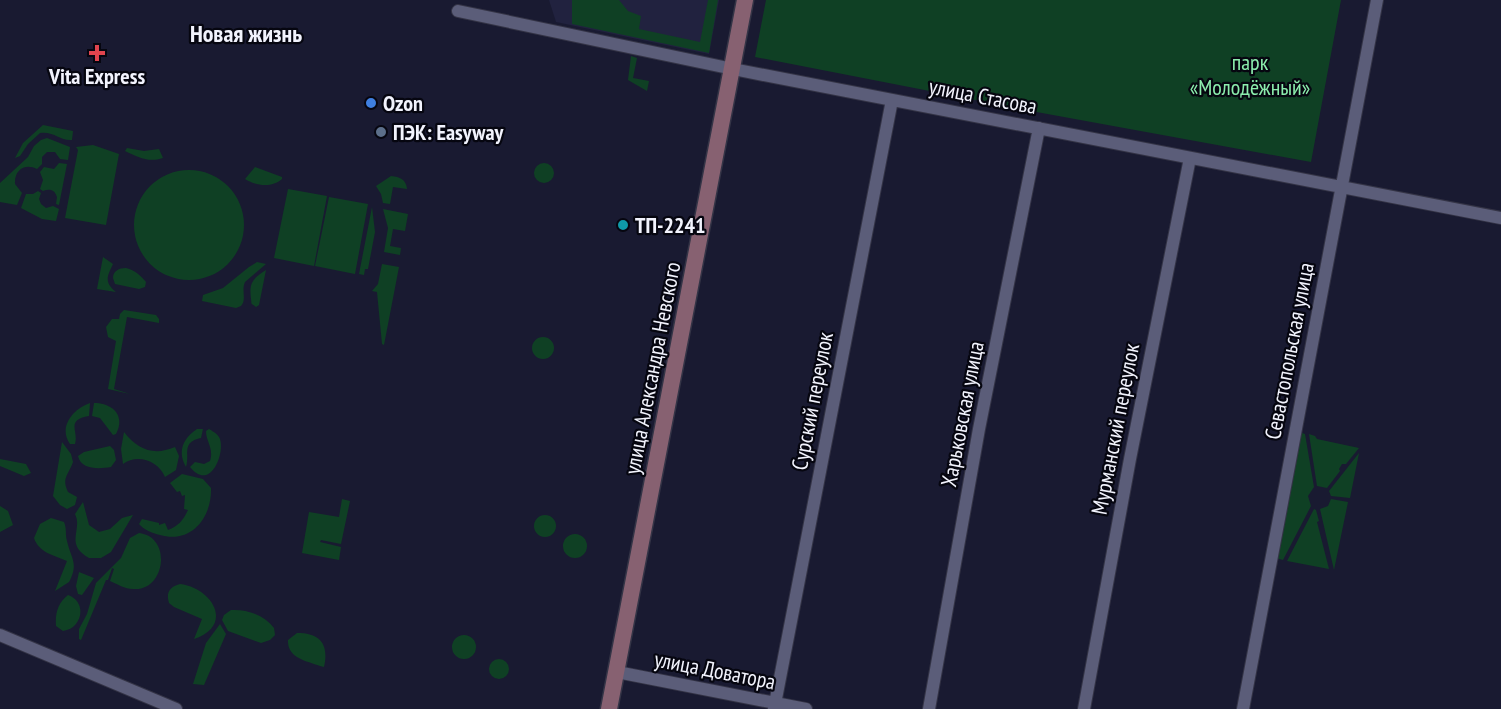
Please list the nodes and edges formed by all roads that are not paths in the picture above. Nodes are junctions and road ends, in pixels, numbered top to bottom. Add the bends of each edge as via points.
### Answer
1 (746, 0) edge
2 (1377, 0) edge
3 (458, 11) dead end
4 (733, 69) junction
5 (892, 100) junction
6 (1039, 128) junction
7 (1190, 158) junction
8 (1342, 187) junction
9 (1501, 218) edge
10 (0, 635) edge
11 (616, 672) junction
12 (775, 706) edge
13 (176, 709) edge
14 (609, 709) edge
15 (806, 709) edge
16 (929, 709) edge
17 (1084, 709) edge
18 (1243, 709) edge

1 - 4 street, улица Александра Невского
2 - 8 street, Севастопольская улица
3 - 4 street, улица Стасова
4 - 5 street, улица Стасова
4 - 11 street, улица Александра Невского
5 - 6 street, улица Стасова
5 - 12 street, Сурский переулок
6 - 7 street, улица Стасова
6 - 16 street, Харьковская улица
7 - 8 street, улица Стасова
7 - 17 street, Мурманский переулок
8 - 9 street, улица Стасова
8 - 18 street, Севастопольская улица
10 - 13 street
11 - 12 street, улица Доватора
11 - 14 street, улица Александра Невского
12 - 15 street, улица Доватора

